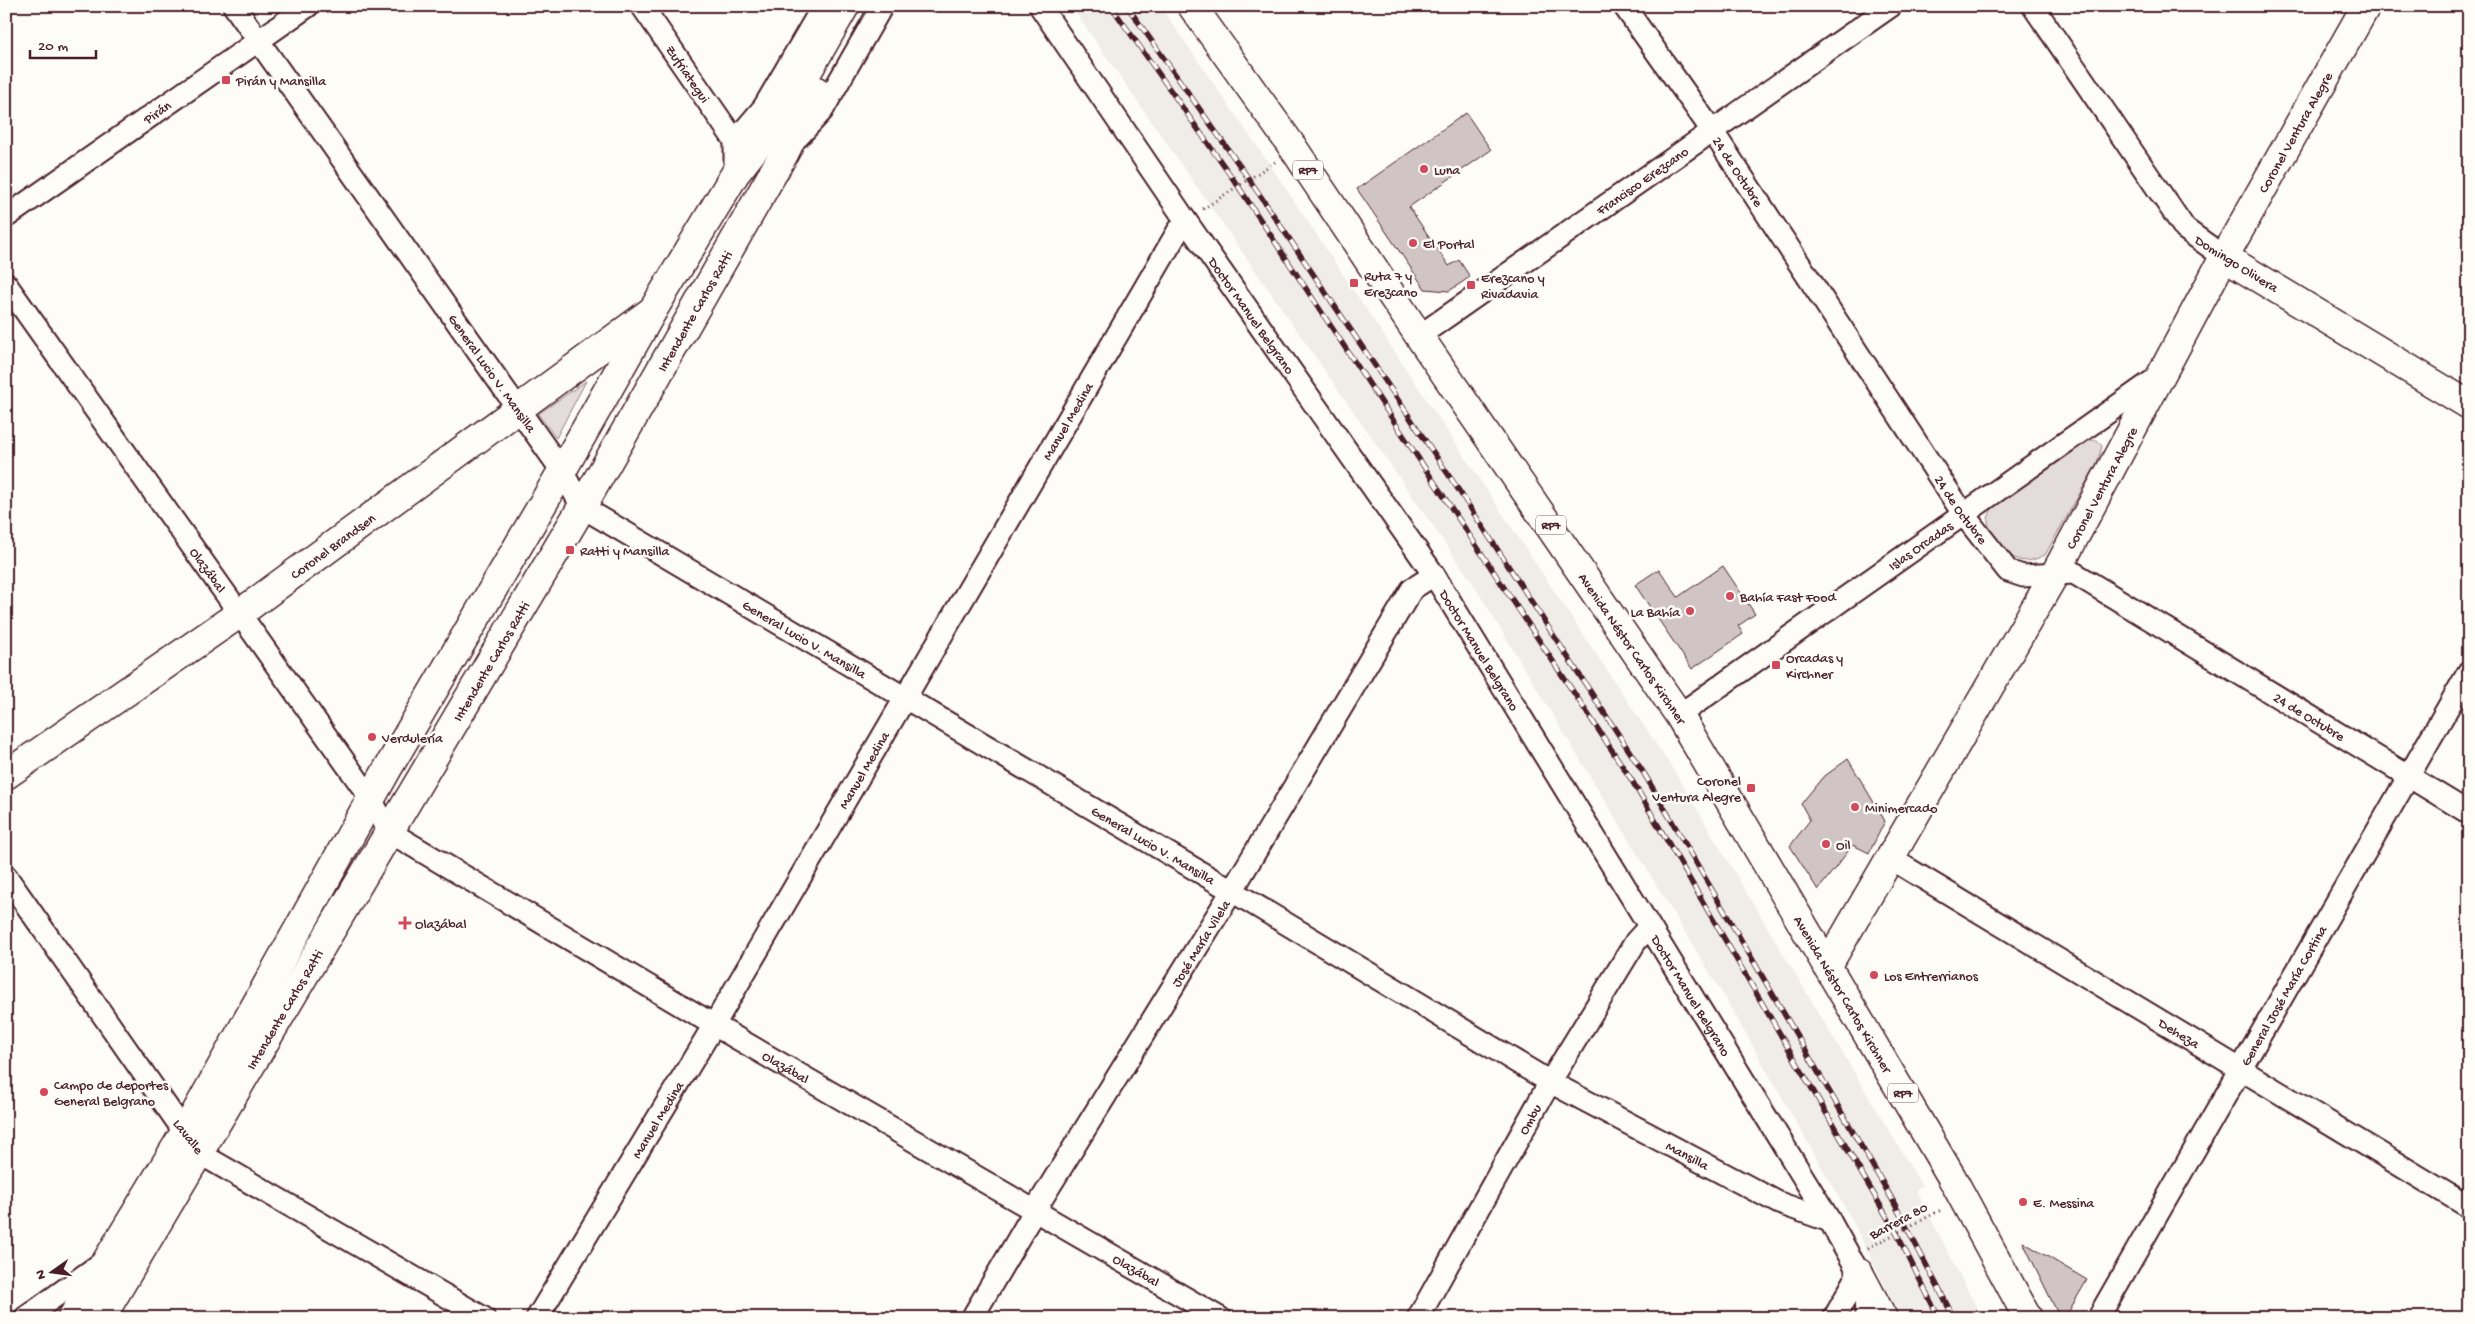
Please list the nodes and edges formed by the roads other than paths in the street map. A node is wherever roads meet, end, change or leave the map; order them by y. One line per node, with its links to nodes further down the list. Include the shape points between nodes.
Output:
1 (234, 6): 14 (street, General Lucio V. Mansilla)
2 (308, 6): 14 (street, Pirán)
3 (642, 6): 16 (street, Zufriategui)
4 (823, 6): 16 (street, via 764,107)
5 (845, 6): 18 (main road, Intendente Carlos Ratti, via 778,120)
6 (860, 6): 17 (main road)
7 (882, 6): 17 (street, Intendente Carlos Ratti, via 822,111)
8 (1040, 6): 20 (street, Doctor Manuel Belgrano)
9 (1192, 6): 24 (main road, Avenida Néstor Carlos Kirchner / RP7, via 1294,149)
10 (1624, 6): 15 (street, 24 de Octubre)
11 (1891, 6): 15 (street, Francisco Erezcano)
12 (2032, 6): 21 (street, Domingo Olivera, via 2185,229)
13 (2366, 6): 21 (main road, Coronel Ventura Alegre)
14 (259, 41): 19 (street, Pirán); 27 (street, General Lucio V. Mansilla)
15 (1713, 132): 24 (street, Francisco Erezcano); 30 (street, 24 de Octubre)
16 (735, 141): 18 (street)
17 (785, 152): 29 (main road, Intendente Carlos Ratti)
18 (735, 174): 23 (main road, Intendente Carlos Ratti)
19 (6, 217)
20 (1186, 221): 32 (street, Doctor Manuel Belgrano); 35 (street, Manuel Medina)
21 (2224, 256): 25 (main road, Coronel Ventura Alegre); 26 (main road, Domingo Olivera)
22 (6, 284): 33 (street, Olazábal)
23 (653, 310): 27 (main road, Coronel Brandsen); 28 (main road, Intendente Carlos Ratti)
24 (1419, 336): 36 (main road, Avenida Néstor Carlos Kirchner / RP7)
25 (2161, 374): 30 (street, Islas Orcadas); 31 (main road, Coronel Ventura Alegre)
26 (2469, 405)
27 (518, 410): 28 (street, General Lucio V. Mansilla); 33 (main road, Coronel Brandsen)
28 (562, 471): 29 (street, General Lucio V. Mansilla); 39 (main road, Intendente Carlos Ratti)
29 (582, 507): 35 (street, General Lucio V. Mansilla); 41 (main road, Intendente Carlos Ratti)
30 (1964, 515): 31 (street, 24 de Octubre, via 2008,571 2023,576); 36 (street, Islas Orcadas)
31 (2056, 572): 38 (street, 24 de Octubre, via 2074,573); 42 (main road, Coronel Ventura Alegre)
32 (1434, 575): 44 (street, José María Vilela, via 1412,589); 45 (street, Doctor Manuel Belgrano)
33 (239, 614): 37 (main road, Coronel Brandsen); 39 (street, Olazábal)
34 (2469, 671): 38 (street, General José María Cortina)
35 (905, 697): 44 (street, General Lucio V. Mansilla); 47 (street, Manuel Medina)
36 (1679, 715): 46 (main road, Avenida Néstor Carlos Kirchner / RP7)
37 (6, 775)
38 (2409, 776): 40 (street, 24 de Octubre); 48 (street, General José María Cortina)
39 (372, 799): 41 (street, Olazábal); 50 (main road, Intendente Carlos Ratti)
40 (2469, 813)
41 (388, 831): 47 (street, Olazábal); 50 (main road, Intendente Carlos Ratti)
42 (1890, 858): 46 (main road, Coronel Ventura Alegre); 48 (street, Deheza)
43 (6, 876): 50 (street, Lavalle)
44 (1232, 891): 49 (street, General Lucio V. Mansilla); 52 (street, José María Vilela)
45 (1649, 927): 49 (street, Ombu, via 1636,940); 53 (street, Doctor Manuel Belgrano)
46 (1828, 965): 67 (main road, Avenida Néstor Carlos Kirchner / RP7, via 1951,1176)
47 (714, 1025): 52 (street, Olazábal); 60 (street, Manuel Medina)
48 (2243, 1069): 51 (street, Deheza); 68 (street, General José María Cortina)
49 (1550, 1082): 53 (street, Mansilla, via 1779,1203); 63 (street, Ombu)
50 (192, 1143): 54 (main road, Intendente Carlos Ratti); 58 (main road, Intendente Carlos Ratti); 59 (street, Lavalle)
51 (2469, 1207)
52 (1035, 1210): 61 (street, José María Vilela); 62 (street, Olazábal)
53 (1830, 1221): 55 (street, Doctor Manuel Belgrano)
54 (107, 1259): 56 (street); 57 (main road, Intendente Carlos Ratti)
55 (1862, 1261): 64 (street); 65 (lane); 66 (main road, Doctor Manuel Belgrano)
56 (25, 1318)
57 (72, 1318)
58 (101, 1318)
59 (484, 1318)
60 (537, 1318)
61 (972, 1318)
62 (1220, 1318)
63 (1418, 1318)
64 (1834, 1318)
65 (1861, 1318)
66 (1883, 1318)
67 (2028, 1318)
68 (2098, 1318)

